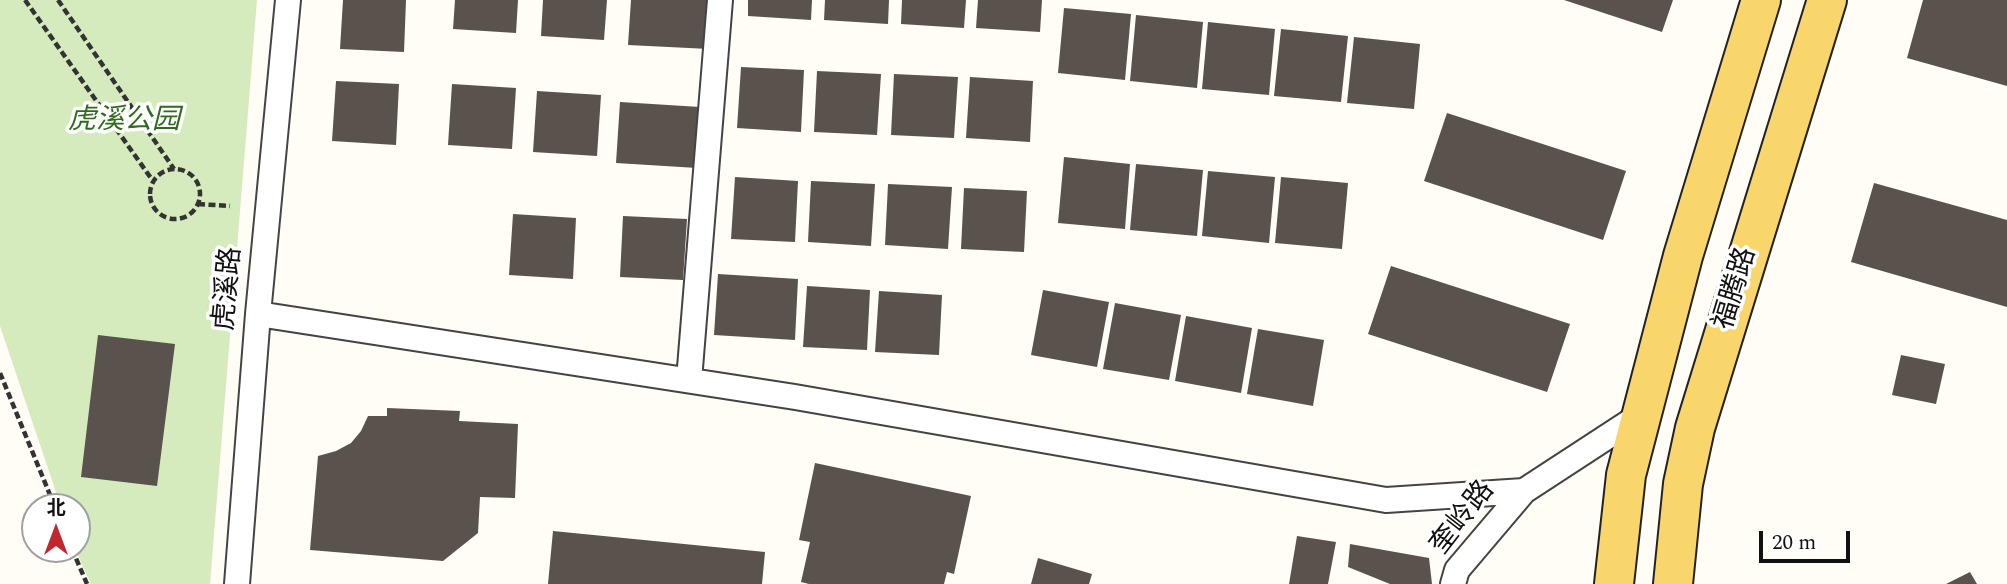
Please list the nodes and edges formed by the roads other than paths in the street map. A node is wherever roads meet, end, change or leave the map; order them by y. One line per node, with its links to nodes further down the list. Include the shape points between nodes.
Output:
1 (288, 0): 5 (street, 虎溪路)
2 (720, 0): 6 (street)
3 (1761, 0): 7 (main road, 福腾路, via 1683,256)
4 (1826, 0): 12 (main road, 福腾路, via 1695,428 1683,484)
5 (258, 314): 6 (street); 9 (street, 虎溪路)
6 (689, 380): 8 (street, via 1386,500)
7 (1642, 414): 8 (street); 11 (main road, 福腾路, via 1626,475)
8 (1524, 491): 10 (street, 奎岭路, via 1457,570)
9 (237, 584)
10 (1453, 584)
11 (1614, 584)
12 (1673, 584)

